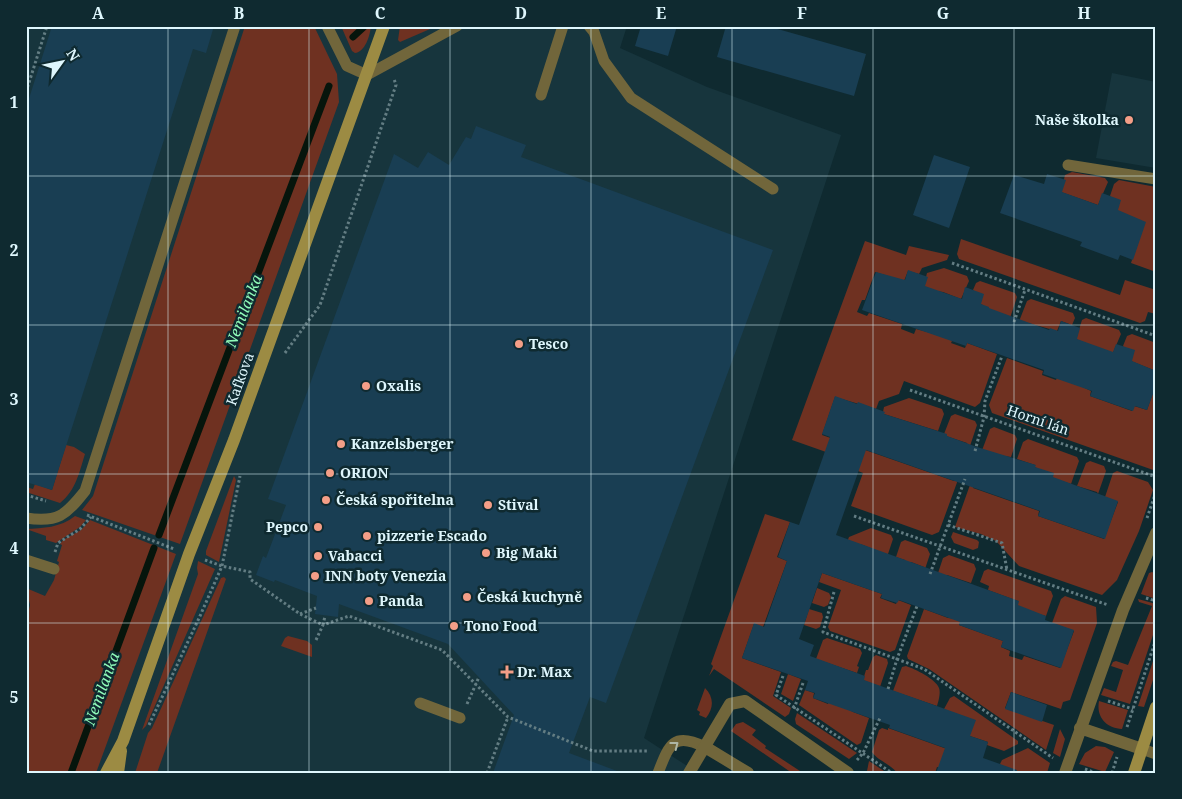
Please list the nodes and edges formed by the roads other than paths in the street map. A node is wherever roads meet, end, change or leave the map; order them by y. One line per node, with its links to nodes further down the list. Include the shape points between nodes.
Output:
1 (234, 26): 12 (lane, via 85,491 59,517)
2 (327, 26): 7 (lane, via 346,66)
3 (384, 26): 7 (street, Kafkova)
4 (457, 26): 7 (lane)
5 (563, 26): 8 (lane)
6 (589, 26): 11 (lane, via 604,61 631,98)
7 (366, 75): 20 (street, Kafkova)
8 (541, 95)
9 (1068, 165): 10 (lane)
10 (1156, 179)
11 (773, 189)
12 (26, 518)
13 (1156, 533): 19 (street, via 1123,610)
14 (26, 560): 15 (lane)
15 (52, 568)
16 (420, 703): 18 (lane)
17 (1156, 707): 22 (street)
18 (460, 718)
19 (1080, 728): 22 (street); 30 (street)
20 (123, 741): 24 (street, Kafkova); 25 (street, Kafkova)
21 (705, 747): 26 (lane, one-way to 21, via 672,745 682,739); 27 (street); 28 (street); 29 (street, via 730,704 745,701)
22 (1142, 749): 23 (lane); 31 (street)
23 (1156, 754)
24 (106, 773)
25 (118, 773)
26 (658, 773)
27 (689, 773)
28 (748, 773)
29 (848, 773)
30 (1065, 773)
31 (1134, 773)

